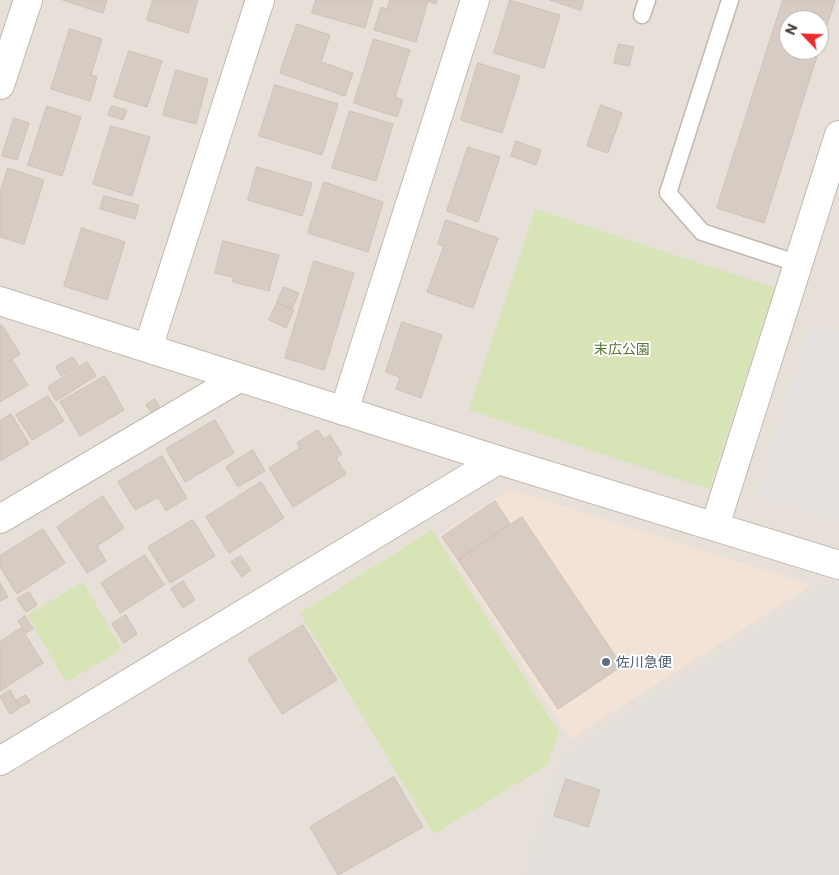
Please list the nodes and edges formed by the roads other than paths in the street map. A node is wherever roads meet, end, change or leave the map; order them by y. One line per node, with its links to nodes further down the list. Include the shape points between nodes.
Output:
1 (28, 0): 5 (street)
2 (260, 0): 9 (street)
3 (476, 0): 11 (street)
4 (730, 0): 7 (lane, via 668,193 702,232)
5 (0, 85)
6 (839, 136): 7 (street)
7 (799, 264): 14 (street)
8 (2, 303): 9 (street)
9 (148, 348): 10 (street)
10 (239, 378): 11 (street); 13 (street)
11 (344, 411): 12 (street)
12 (498, 460): 14 (street); 16 (street)
13 (0, 519)
14 (715, 526): 15 (street)
15 (839, 565)
16 (0, 760)

